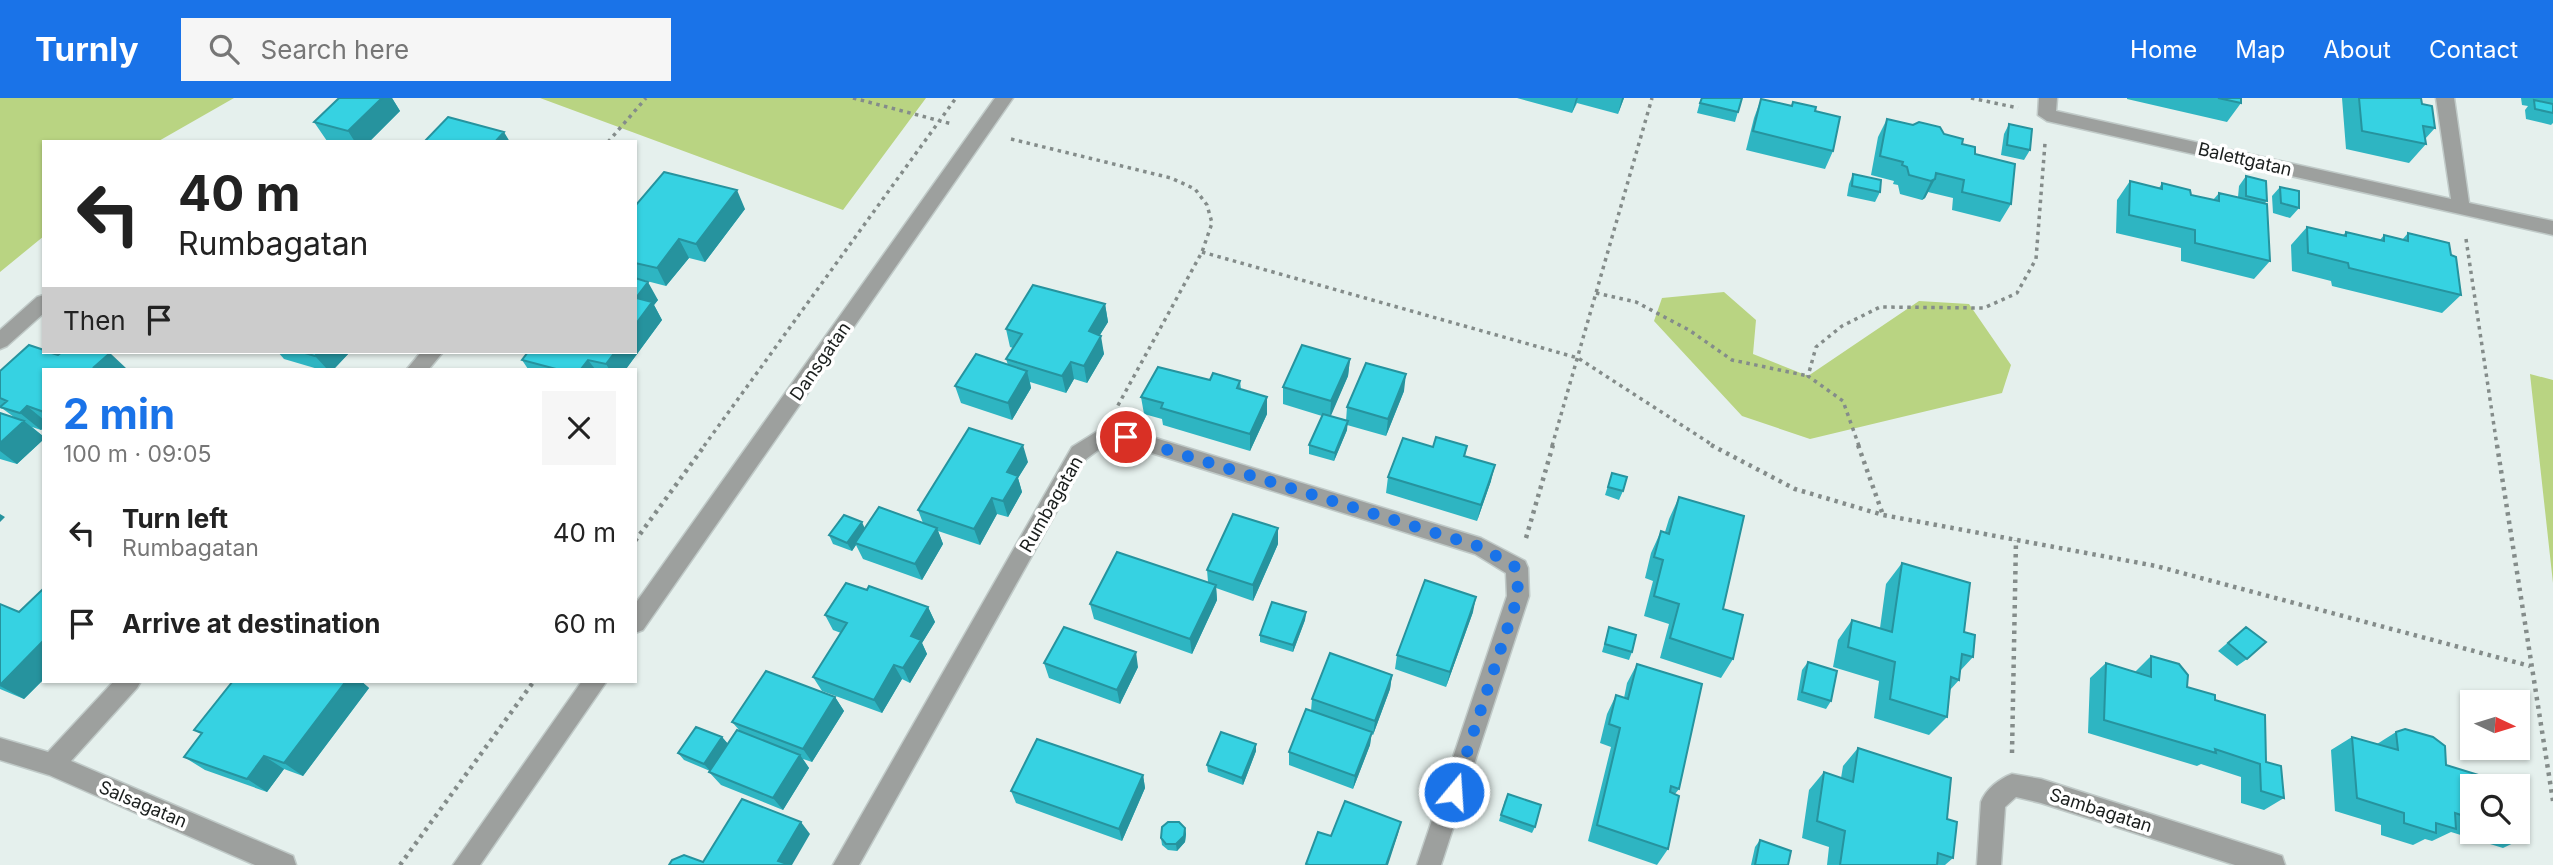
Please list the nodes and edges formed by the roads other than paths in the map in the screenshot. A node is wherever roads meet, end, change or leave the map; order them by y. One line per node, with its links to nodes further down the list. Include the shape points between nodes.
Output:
1 (1004, 98): 10 (street, Dansgatan)
2 (2445, 98): 4 (street)
3 (2047, 106): 4 (street, Balettgatan)
4 (2461, 207): 5 (street, Balettgatan)
5 (2553, 228)
6 (42, 304): 7 (street)
7 (0, 341)
8 (431, 354): 9 (street)
9 (418, 368)
10 (637, 620)
11 (127, 683): 14 (street)
12 (594, 683): 16 (street)
13 (0, 748): 14 (street, Salsagatan)
14 (52, 765): 15 (street, Salsagatan)
15 (284, 865)
16 (465, 865)
17 (845, 865): 18 (street, Rumbagatan, via 1079,453 1101,437 1126,437 1481,547 1517,568 1518,596)
18 (1429, 865)
19 (1989, 865): 20 (street, Sambagatan, via 1993,802 2012,785)
20 (2273, 865)

